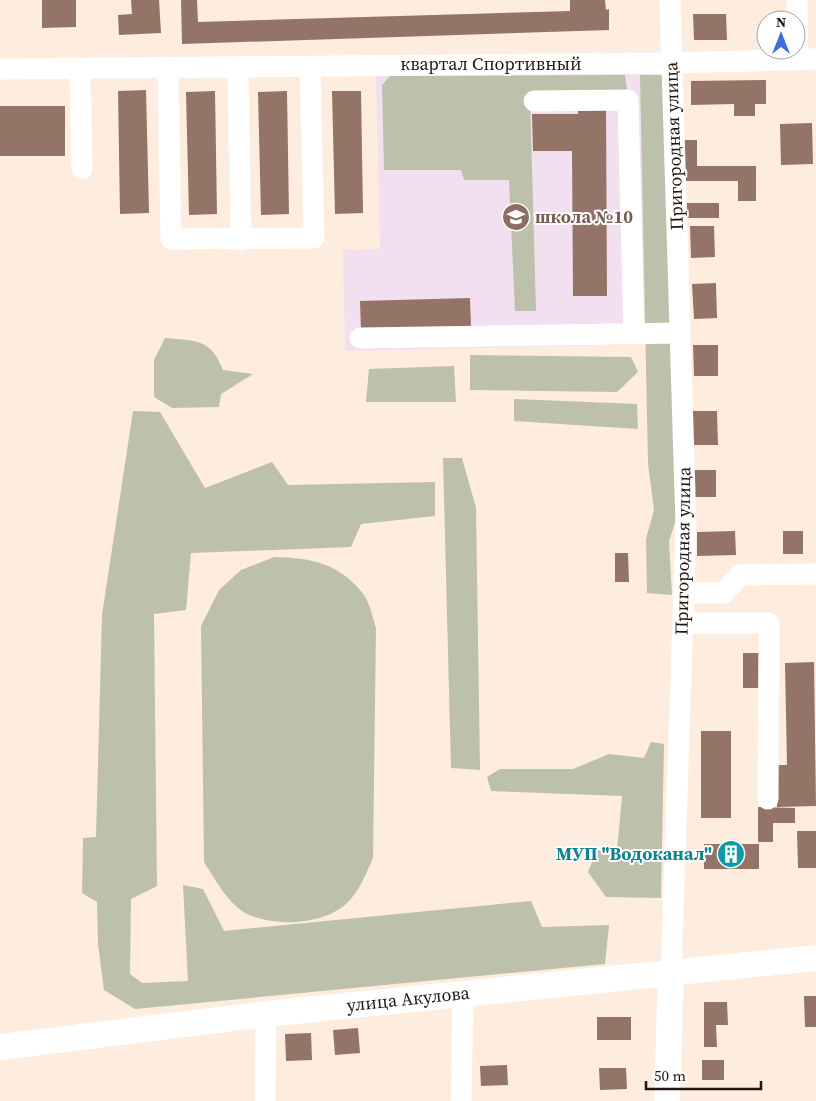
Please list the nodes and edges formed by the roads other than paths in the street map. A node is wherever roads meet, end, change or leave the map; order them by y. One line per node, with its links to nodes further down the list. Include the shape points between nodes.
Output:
1 (670, 0): 4 (street, Пригородная улица)
2 (797, 0): 3 (street)
3 (807, 59): 4 (street, квартал Спортивный)
4 (672, 63): 5 (street, квартал Спортивный); 13 (street, Пригородная улица)
5 (310, 66): 7 (street, квартал Спортивный); 12 (street, via 314,238)
6 (168, 68): 7 (street, квартал Спортивный); 9 (street, квартал Спортивный); 12 (street, via 171,240)
7 (238, 68): 12 (street)
8 (0, 69): 9 (street, квартал Спортивный)
9 (80, 69): 11 (street)
10 (534, 101): 14 (street, via 628,100)
11 (82, 169)
12 (241, 240)
13 (680, 333): 14 (street); 17 (street, Пригородная улица, via 686,526)
14 (634, 334): 15 (street)
15 (360, 338)
16 (816, 574): 17 (street, via 740,576 724,593)
17 (684, 593): 18 (street, Пригородная улица)
18 (683, 623): 19 (street, via 769,623); 21 (street, Пригородная улица)
19 (768, 799)
20 (816, 958): 21 (main road, улица Акулова)
21 (671, 974): 22 (main road, улица Акулова); 27 (main road, Пригородная улица)
22 (463, 994): 23 (main road, улица Акулова); 26 (street)
23 (266, 1014): 24 (main road, улица Акулова); 25 (street)
24 (0, 1047)
25 (265, 1101)
26 (460, 1101)
27 (667, 1101)

